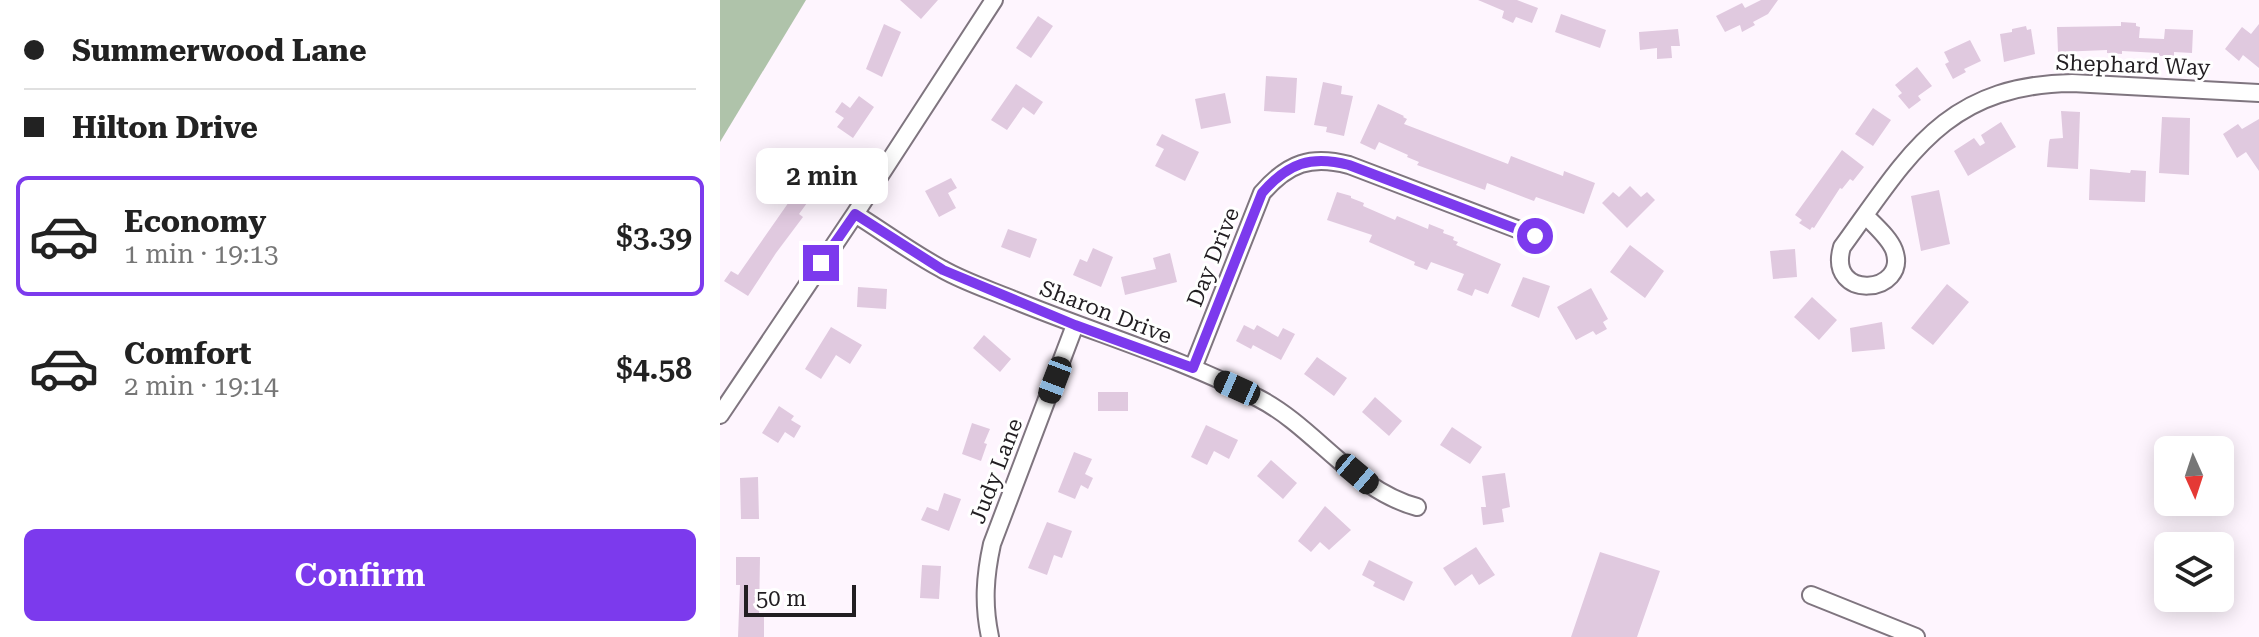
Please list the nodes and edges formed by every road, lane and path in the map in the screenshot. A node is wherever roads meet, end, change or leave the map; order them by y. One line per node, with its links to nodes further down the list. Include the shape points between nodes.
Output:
1 (994, 0): 3 (street)
2 (2259, 93): 4 (street, Shephard Way, via 2072,83 2005,92 1934,130)
3 (855, 214): 6 (street, Sharon Drive, via 943,270); 8 (street)
4 (1865, 215)
5 (1535, 236): 7 (street, Day Drive, via 1331,160 1286,170 1262,193)
6 (1075, 325): 7 (street, Sharon Drive); 11 (street, Judy Lane, via 992,544 984,595)
7 (1193, 368): 9 (street, Sharon Drive, via 1259,398 1376,490)
8 (720, 415)
9 (1417, 507)
10 (1811, 595): 12 (street)
11 (990, 637)
12 (1916, 637)

